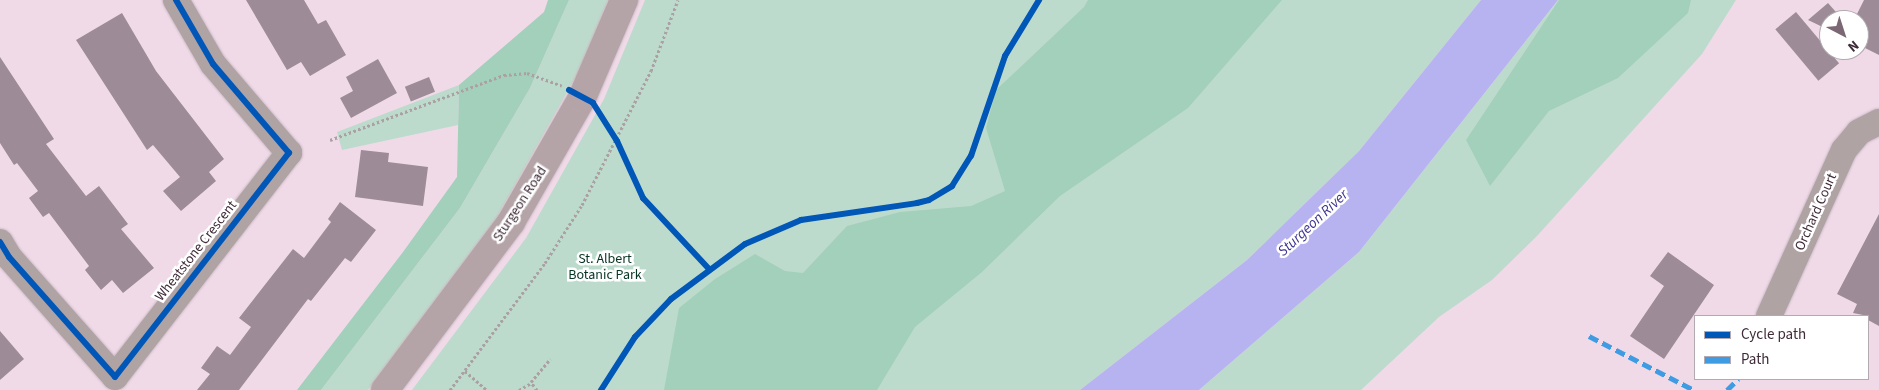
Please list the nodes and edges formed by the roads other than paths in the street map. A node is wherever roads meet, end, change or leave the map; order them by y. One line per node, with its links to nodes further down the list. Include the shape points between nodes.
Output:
1 (176, 0): 4 (street, Wheatstone Crescent, via 213,64 289,153 115,376 9,257)
2 (624, 0): 6 (main road, Sturgeon Road, via 511,222)
3 (1879, 122): 5 (street, Orchard Court, via 1859,132 1844,150)
4 (0, 242)
5 (1769, 315)
6 (385, 390)

